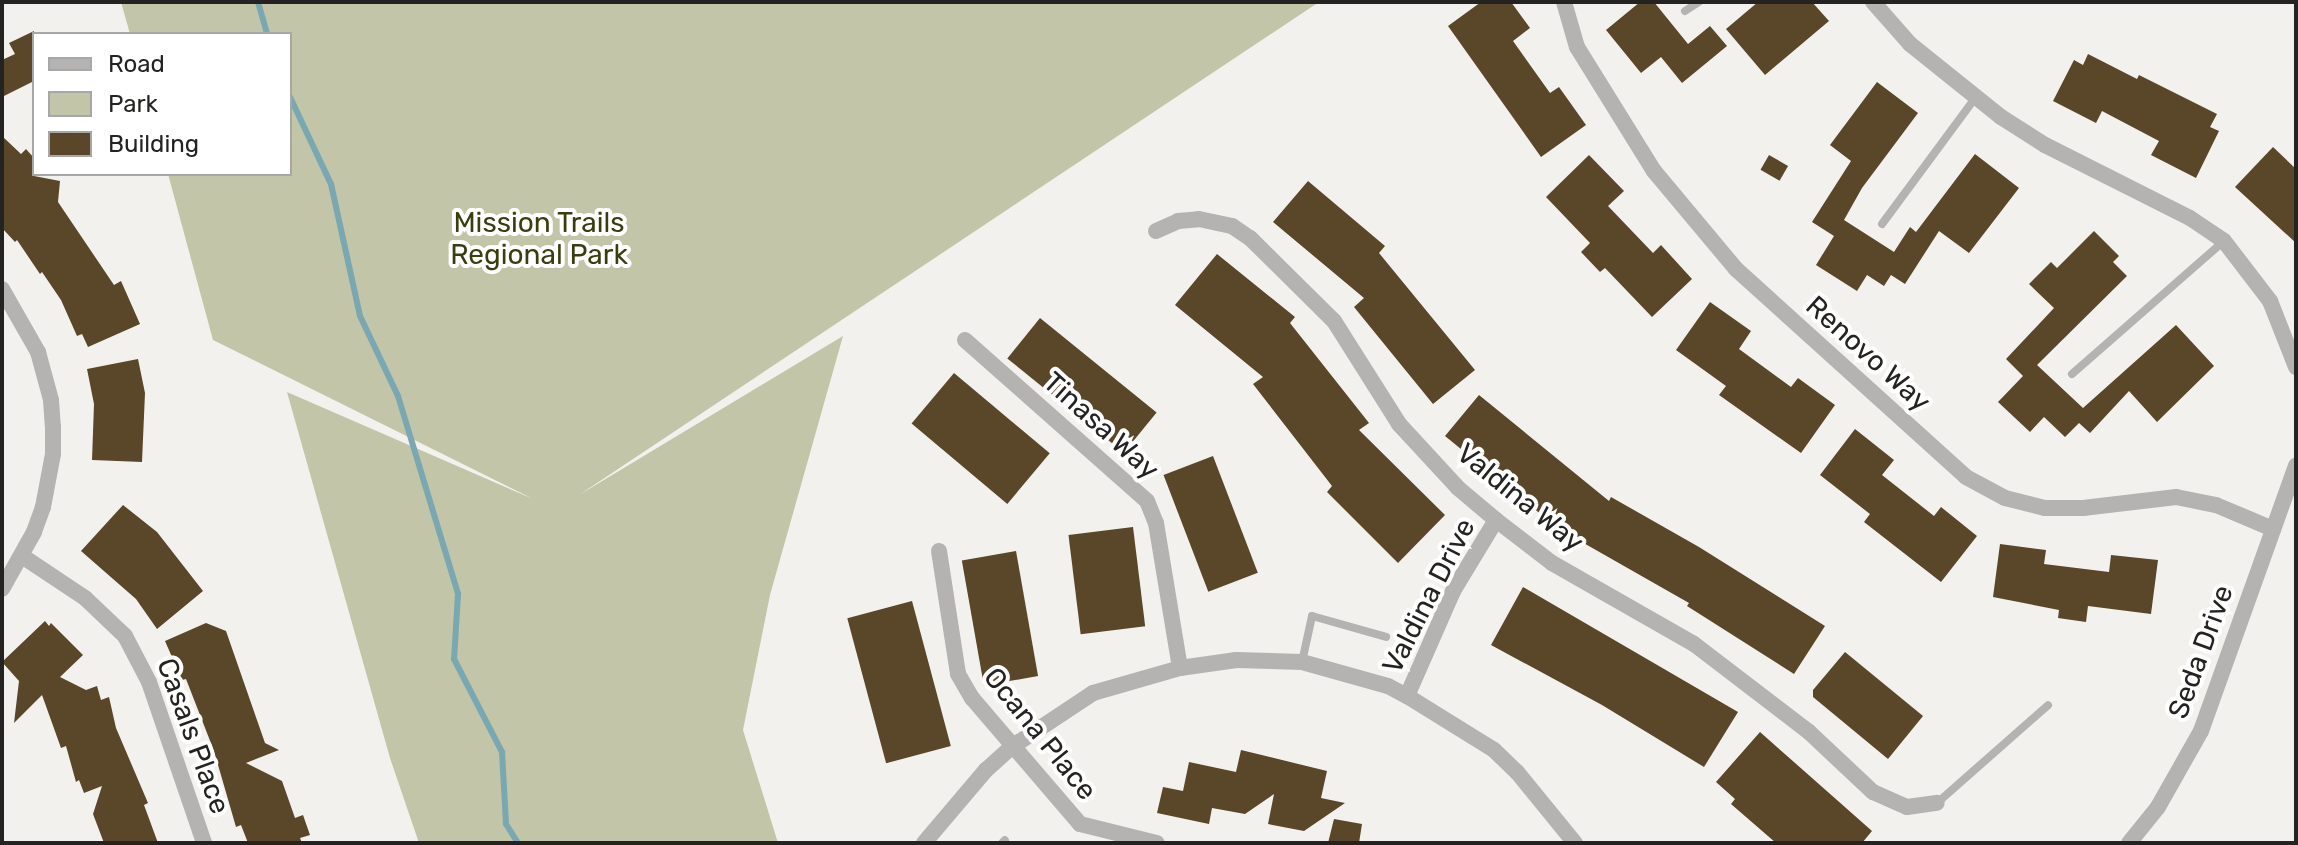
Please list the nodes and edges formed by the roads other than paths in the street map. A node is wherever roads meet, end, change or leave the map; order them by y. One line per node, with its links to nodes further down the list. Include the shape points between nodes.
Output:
1 (1564, 2): 15 (street, Renovo Way, via 1577,47 1654,171 1736,269 1966,477 2005,498 2045,508 2176,497 2216,505)
2 (1699, 2): 4 (lane)
3 (1873, 2): 5 (street, via 1910,44)
4 (1685, 11)
5 (1976, 97): 6 (lane); 8 (street, via 2045,145 2190,218)
6 (1882, 224)
7 (1156, 231): 14 (street, Valdina Way, via 1199,219 1232,226 1250,238 1334,321 1399,424)
8 (2224, 241): 11 (street, via 2270,301); 12 (lane)
9 (2, 289): 17 (street, via 38,352 53,427 43,507)
10 (965, 340): 21 (street, Tinasa Way, via 1147,501 1156,523)
11 (2296, 367)
12 (2072, 374)
13 (2296, 466): 15 (street, Seda Drive)
14 (1496, 520): 22 (street, Valdina Drive, via 1453,591); 25 (street, Valdina Way, via 1552,563 1694,644 1809,732 1873,792 1907,807)
15 (2273, 529): 30 (street, Seda Drive, via 2201,731 2158,807)
16 (939, 551): 24 (street, Ocana Place, via 958,674)
17 (22, 556): 18 (street); 26 (street, Casals Place, via 85,598 125,636 149,682)
18 (2, 589)
19 (1386, 637): 20 (lane, via 1312,616)
20 (1302, 662): 21 (street, via 1236,660); 22 (street)
21 (1180, 668): 24 (street, via 1093,693)
22 (1407, 696): 29 (street, via 1494,750)
23 (2048, 705): 25 (lane)
24 (1013, 746): 27 (street, via 961,796); 28 (street, Ocana Place, via 1080,824)
25 (1937, 803)
26 (204, 843)
27 (924, 843)
28 (1157, 843)
29 (1575, 843)
30 (2129, 843)

